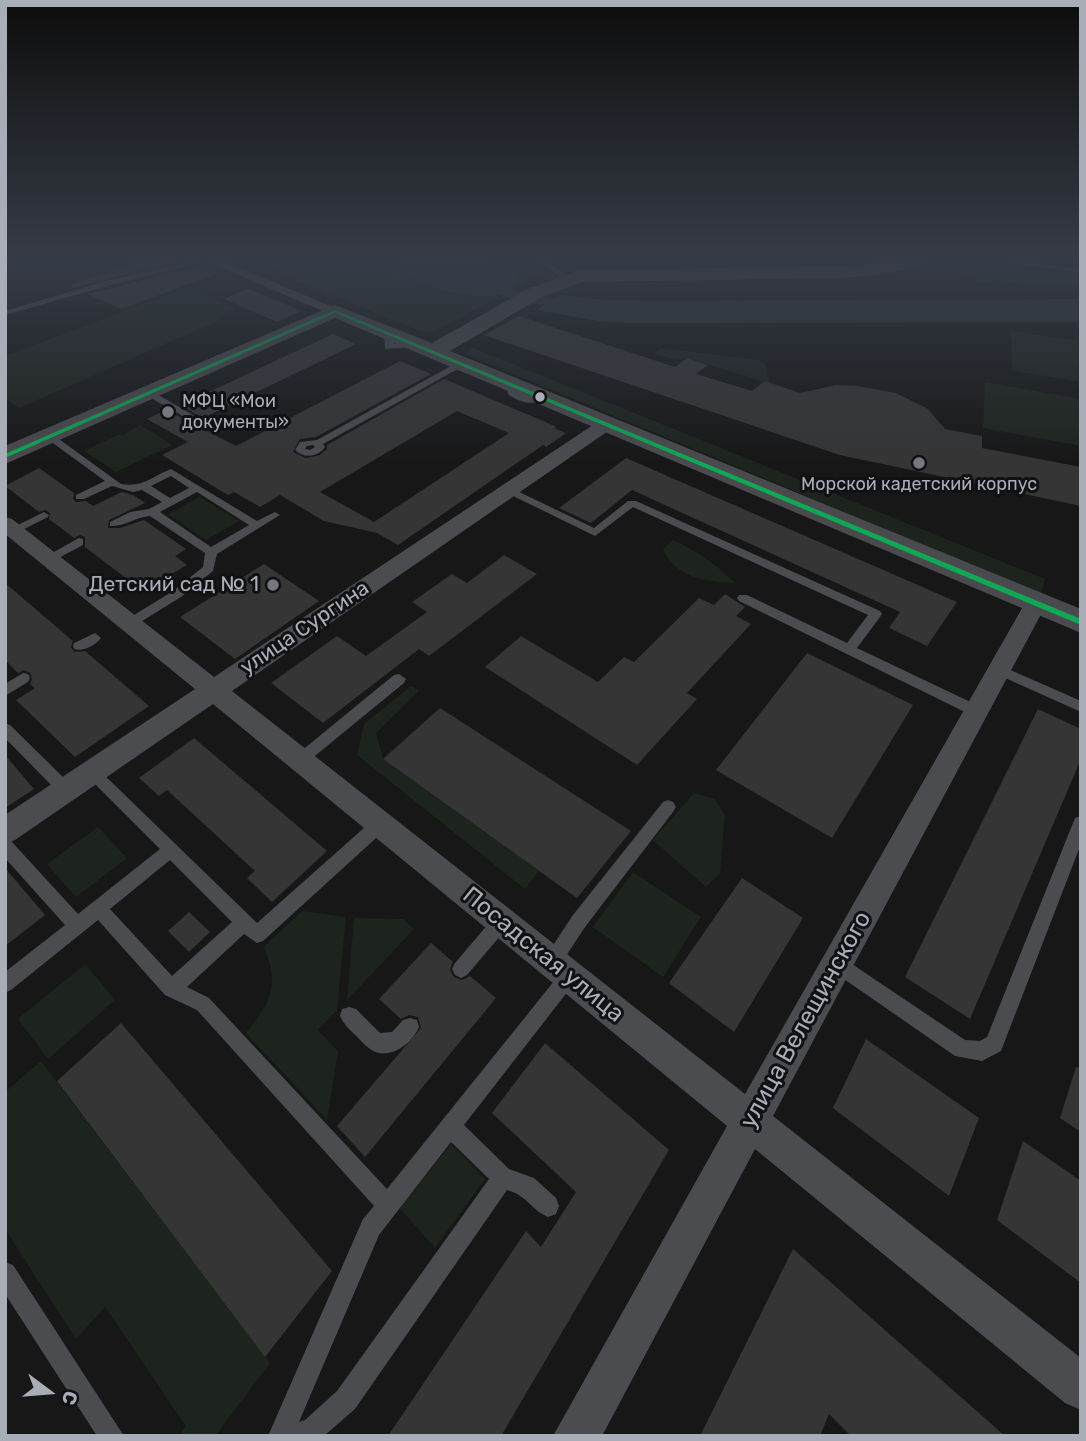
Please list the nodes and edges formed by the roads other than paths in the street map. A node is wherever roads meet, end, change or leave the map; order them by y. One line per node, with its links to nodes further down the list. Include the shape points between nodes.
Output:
1 (292, 329): 6 (main road)
2 (379, 329): 4 (main road)
3 (463, 329): 4 (main road)
4 (423, 348): 5 (main road)
5 (460, 364): 8 (main road); 10 (lane)
6 (146, 392): 7 (lane); 9 (main road)
7 (198, 421)
8 (605, 425): 15 (street, улица Сургина); 28 (main road)
9 (49, 436): 11 (main road); 12 (lane)
10 (318, 443)
11 (5, 456)
12 (112, 482): 13 (lane, via 132,489); 16 (lane)
13 (144, 486): 14 (lane, via 171,472); 17 (lane)
14 (197, 488): 17 (lane); 22 (lane)
15 (509, 490): 33 (lane, via 595,533 632,503 876,614); 38 (street, улица Сургина)
16 (80, 498)
17 (170, 503): 18 (lane)
18 (152, 512): 21 (lane, via 134,514); 25 (lane)
19 (275, 514): 22 (lane)
20 (44, 515): 23 (lane)
21 (114, 524)
22 (256, 525): 25 (lane)
23 (10, 526): 26 (street, Посадская улица)
24 (79, 542): 26 (lane)
25 (211, 552): 30 (lane, via 209,568)
26 (49, 558): 30 (street, Посадская улица)
27 (743, 598): 33 (lane)
28 (1036, 603): 29 (main road); 34 (street, улица Велещинского)
29 (1081, 622)
30 (130, 623): 38 (street, Посадская улица)
31 (95, 638): 32 (lane)
32 (79, 646)
33 (849, 649): 40 (lane)
34 (999, 670): 39 (lane); 40 (street, улица Велещинского)
35 (23, 678): 37 (lane)
36 (399, 679): 42 (lane)
37 (6, 688)
38 (213, 690): 42 (street, Посадская улица); 43 (street, улица Сургина)
39 (1081, 707)
40 (976, 711): 55 (street, улица Велещинского)
41 (5, 729): 44 (lane)
42 (300, 760): 47 (street, Посадская улица)
43 (92, 772): 44 (street, улица Сургина); 50 (lane)
44 (66, 790): 48 (street, улица Сургина)
45 (668, 807): 57 (lane, via 579,921)
46 (1081, 823): 55 (lane, via 994,1044 982,1051 962,1049)
47 (380, 824): 52 (lane, via 257,935); 53 (street, Посадская улица)
48 (5, 831)
49 (5, 846): 54 (lane)
50 (171, 850): 51 (lane); 52 (lane)
51 (99, 909): 54 (lane); 59 (lane)
52 (245, 922): 59 (lane)
53 (502, 922): 56 (lane); 57 (street, Посадская улица)
54 (78, 926): 58 (lane)
55 (837, 964): 62 (street, улица Велещинского)
56 (461, 969)
57 (561, 969): 62 (street, Посадская улица); 63 (lane)
58 (5, 984)
59 (172, 989): 65 (lane, via 203,1004)
60 (349, 1016): 61 (lane, via 377,1043 397,1041)
61 (410, 1027)
62 (750, 1121): 68 (street, Посадская улица); 72 (street, улица Велещинского)
63 (450, 1126): 64 (lane); 65 (lane)
64 (503, 1178): 66 (lane, via 527,1185); 71 (lane, via 346,1400 313,1429)
65 (388, 1206): 70 (lane, via 371,1227)
66 (548, 1206)
67 (5, 1273): 69 (lane)
68 (1081, 1387)
69 (112, 1436)
70 (280, 1436)
71 (295, 1436)
72 (576, 1436)

